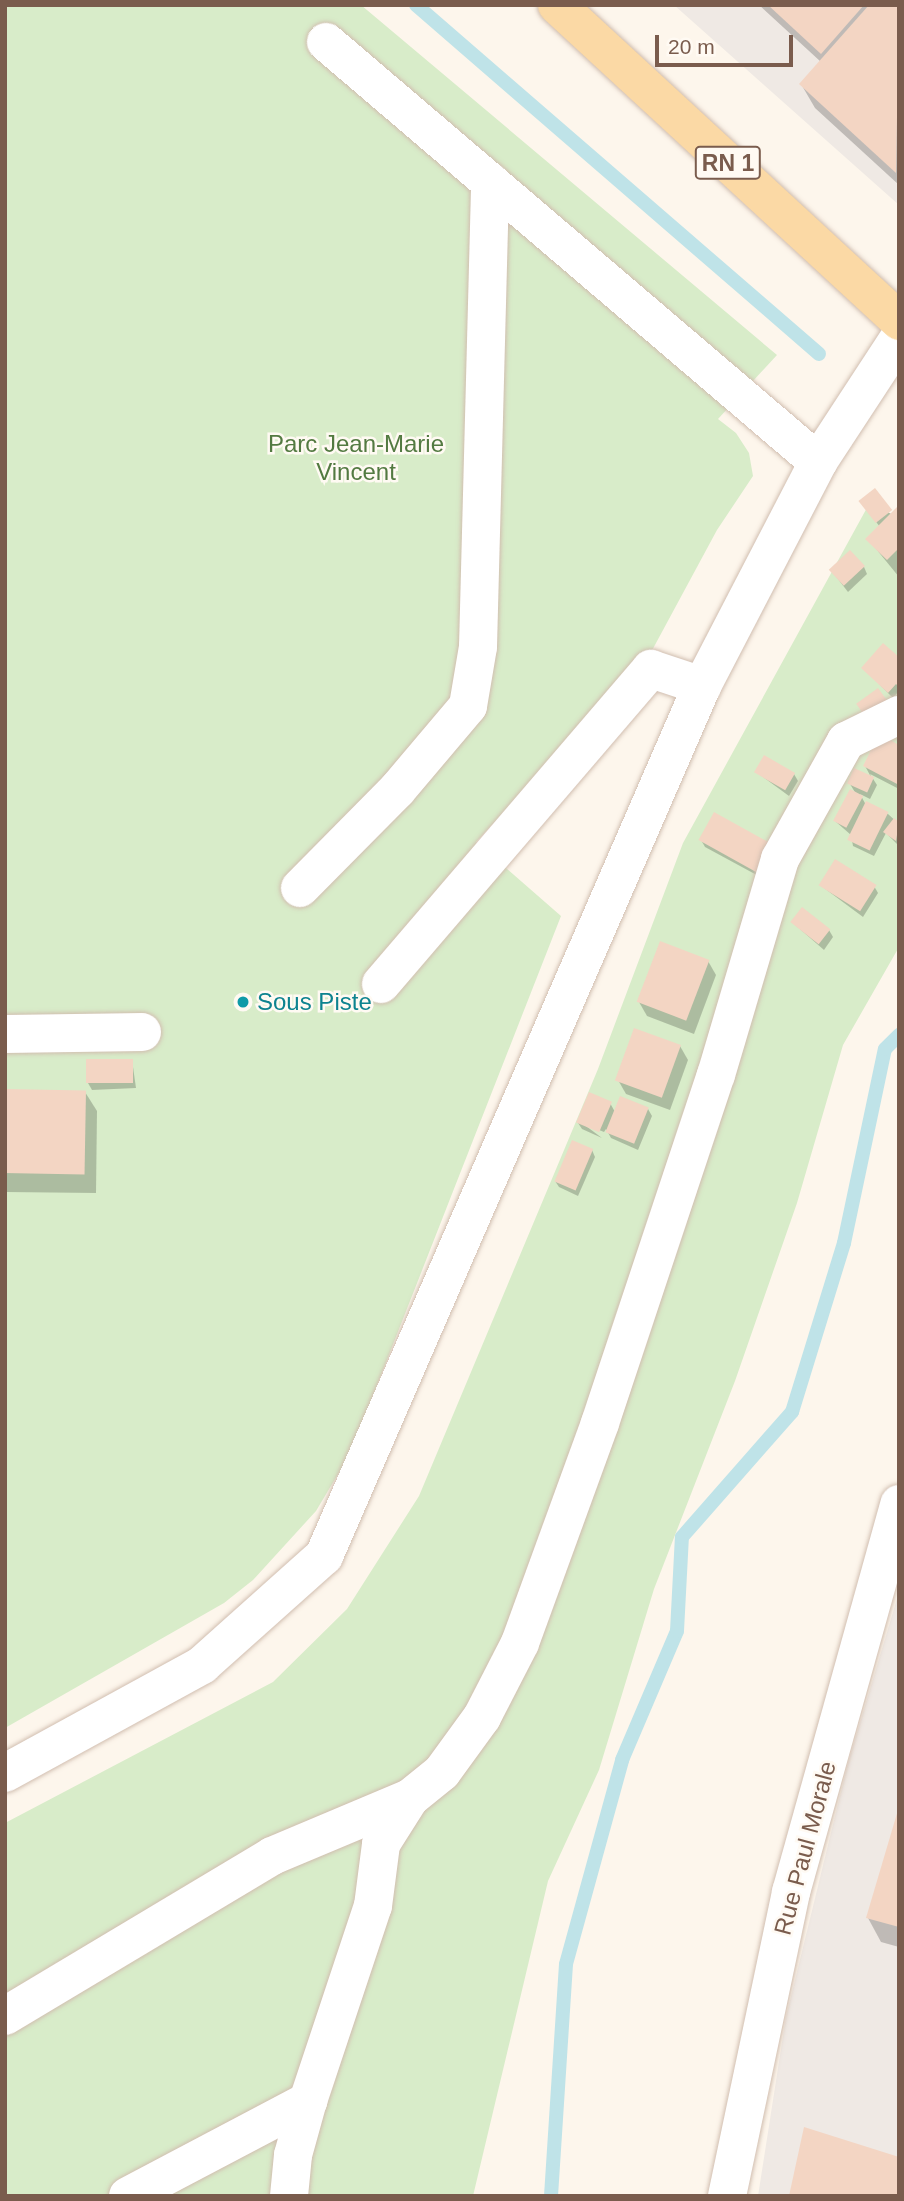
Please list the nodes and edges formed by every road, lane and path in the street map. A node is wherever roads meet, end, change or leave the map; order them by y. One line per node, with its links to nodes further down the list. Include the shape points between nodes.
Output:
1 (558, 5): 4 (main road, RN 1)
2 (326, 42): 3 (street)
3 (490, 182): 6 (street); 9 (street, via 478,647 468,706 397,790)
4 (899, 321)
5 (899, 338): 6 (street)
6 (818, 462): 7 (street)
7 (702, 686): 10 (street, via 651,668); 14 (street, via 324,1556 202,1665)
8 (899, 715): 15 (street, via 846,741 780,859 712,1088 600,1423 520,1643 482,1717 442,1772)
9 (300, 888)
10 (381, 984)
11 (142, 1032): 12 (street)
12 (5, 1034)
13 (899, 1504): 20 (street, Rue Paul Morale, via 791,1892)
14 (5, 1773)
15 (410, 1798): 16 (street, via 272,1856); 17 (street, via 381,1844 373,1906)
16 (5, 2016)
17 (308, 2101): 18 (street); 19 (street, via 293,2155)
18 (128, 2196)
19 (289, 2196)
20 (727, 2196)

